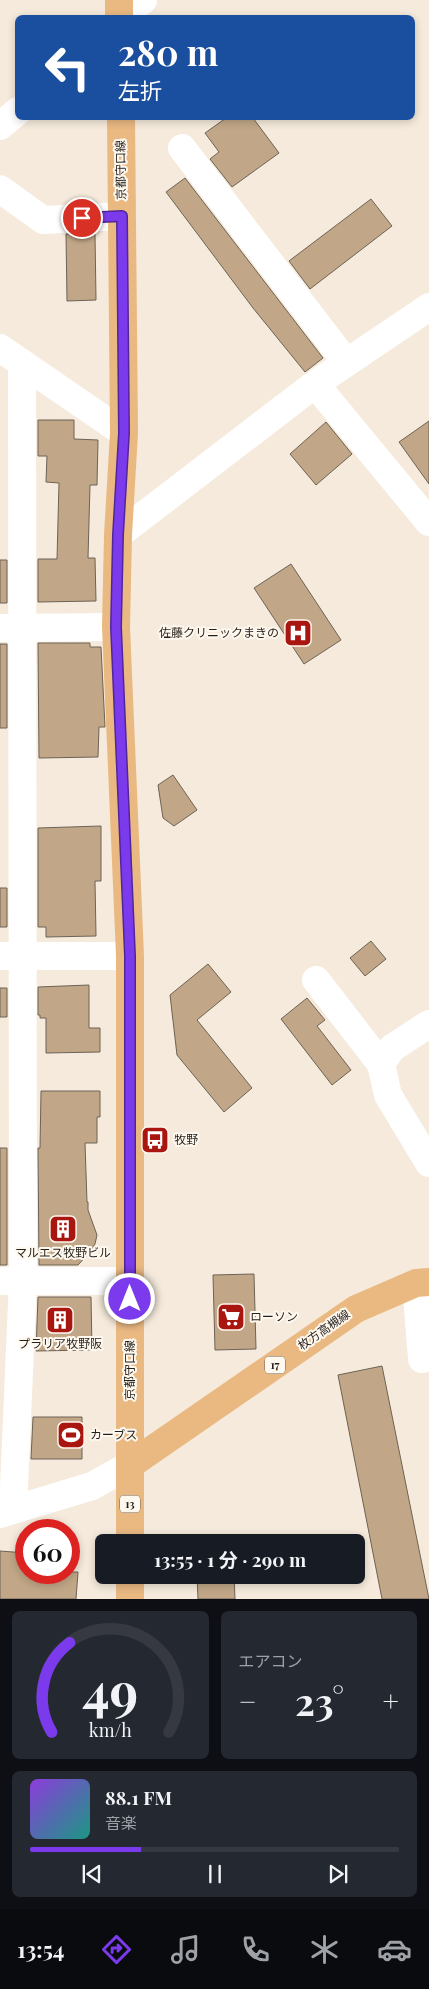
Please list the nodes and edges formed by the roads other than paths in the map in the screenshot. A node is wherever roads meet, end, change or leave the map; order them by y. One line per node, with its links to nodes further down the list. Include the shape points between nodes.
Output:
1 (119, 0): 3 (main road)
2 (143, 0): 4 (street)
3 (120, 15)
4 (124, 15)
5 (15, 114): 7 (street)
6 (121, 120): 10 (main road, 京都守口線 / 13)
7 (0, 126)
8 (182, 148): 13 (street)
9 (0, 189): 10 (street, via 43,220)
10 (122, 216): 15 (main road, 京都守口線 / 13)
11 (429, 307): 13 (street)
12 (11, 355): 15 (street); 19 (street)
13 (346, 362): 14 (street)
14 (315, 384): 16 (street); 17 (street)
15 (124, 433): 17 (main road, 京都守口線 / 13)
16 (429, 522)
17 (118, 535): 18 (main road, 京都守口線 / 13)
18 (116, 627): 19 (street); 21 (main road, 京都守口線 / 13)
19 (11, 628): 20 (street)
20 (11, 956): 21 (street); 26 (street)
21 (130, 956): 27 (main road, 京都守口線 / 13)
22 (316, 980): 24 (street)
23 (429, 1024): 24 (street, via 392,1048)
24 (381, 1064): 25 (street, via 388,1095)
25 (429, 1163)
26 (12, 1280): 27 (street); 31 (street)
27 (130, 1281): 30 (main road, 京都守口線 / 13)
28 (423, 1282): 29 (street); 30 (main road, 枚方高槻線 / 17, via 356,1308)
29 (422, 1359)
30 (130, 1465): 31 (street, via 92,1486); 32 (main road, 京都守口線 / 13)
31 (7, 1512)
32 (130, 1534)
33 (130, 1584): 34 (main road)
34 (130, 1599)

